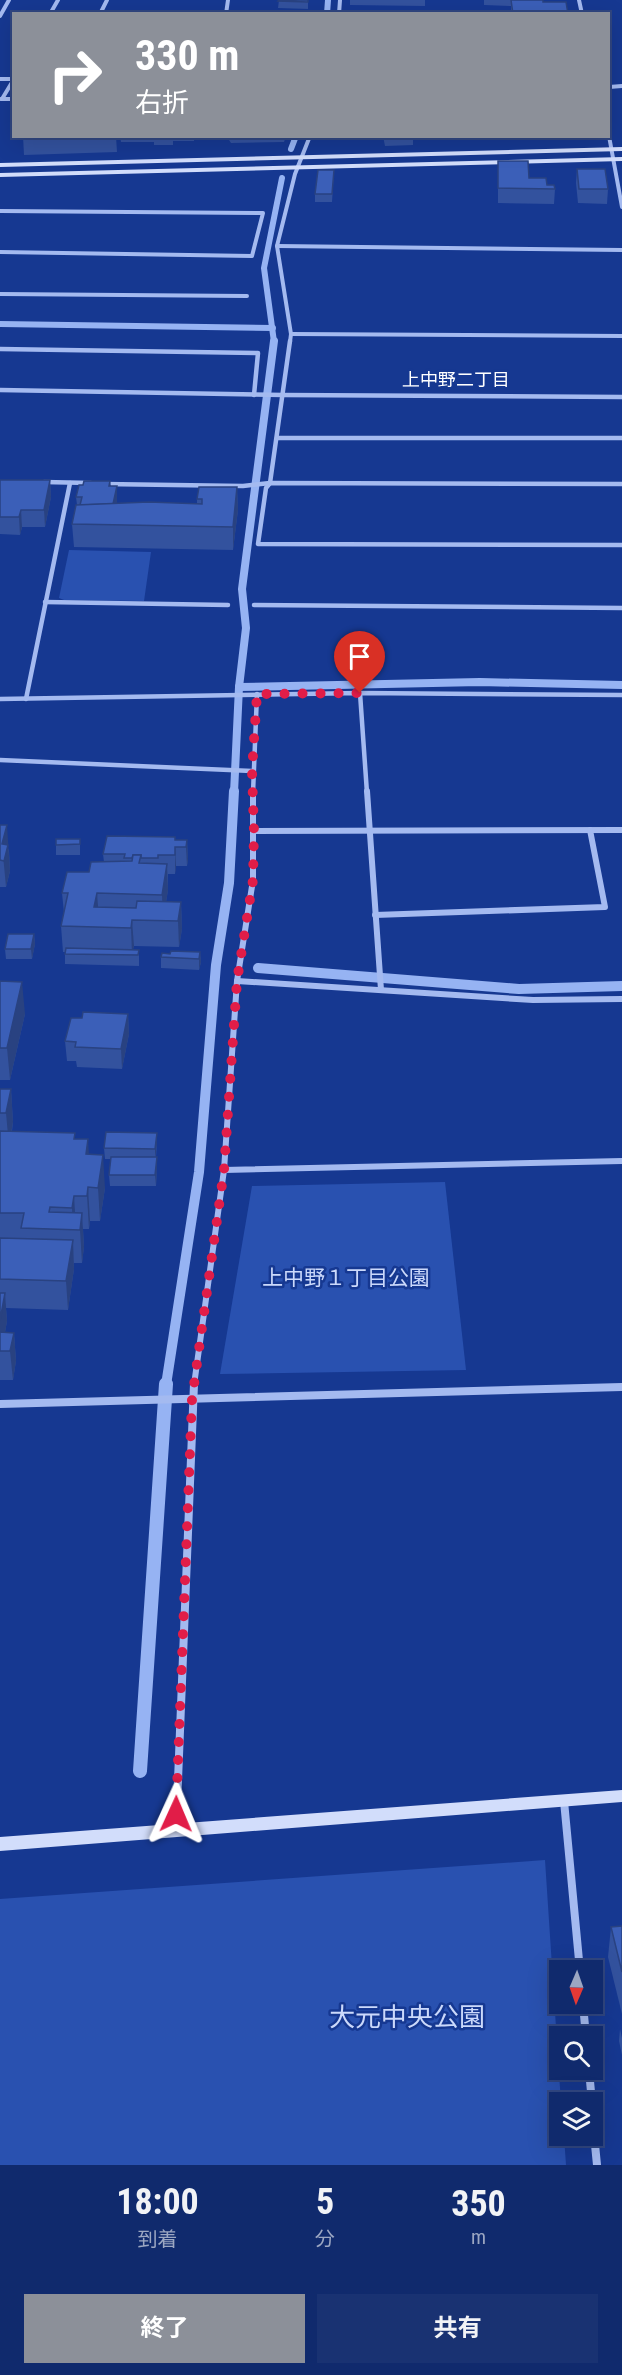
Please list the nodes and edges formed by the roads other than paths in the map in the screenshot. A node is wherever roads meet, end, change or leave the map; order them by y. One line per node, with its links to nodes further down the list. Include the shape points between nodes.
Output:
1 (9, 0): 2 (street)
2 (0, 16)
3 (12, 82): 4 (street)
4 (1, 99)
5 (309, 138): 9 (street)
6 (609, 138): 8 (street)
7 (622, 149): 8 (street)
8 (611, 150): 9 (street); 10 (street)
9 (303, 157): 12 (street); 13 (street)
10 (612, 159): 11 (street); 13 (street); 15 (street)
11 (622, 159)
12 (0, 165)
13 (299, 166): 14 (street); 17 (street)
14 (0, 175)
15 (622, 207)
16 (0, 211): 19 (street, via 263,213 252,256)
17 (277, 246): 18 (street); 22 (street)
18 (622, 250)
19 (0, 252)
20 (0, 294): 21 (street)
21 (247, 296)
22 (291, 334): 23 (street); 27 (street)
23 (622, 336)
24 (0, 350): 26 (street, via 258,353)
25 (0, 390): 26 (street)
26 (254, 395): 27 (street)
27 (283, 395): 28 (street); 29 (street)
28 (622, 397)
29 (277, 438): 30 (street); 33 (street)
30 (622, 438)
31 (35, 482): 32 (street)
32 (70, 483): 33 (street); 36 (street)
33 (270, 483): 34 (street); 35 (street, via 258,544)
34 (622, 484)
35 (622, 545)
36 (45, 602): 37 (street); 44 (street)
37 (228, 605)
38 (254, 606): 39 (street)
39 (622, 608)
40 (360, 693): 41 (street); 42 (street); 50 (street)
41 (257, 694): 44 (street); 46 (street)
42 (622, 695)
43 (0, 699): 44 (street)
44 (26, 699)
45 (0, 760): 46 (street)
46 (252, 771): 49 (street)
47 (590, 830): 48 (street); 50 (street); 51 (street, via 605,907)
48 (622, 830)
49 (254, 831): 50 (street); 52 (street, via 253,880)
50 (369, 831): 51 (street)
51 (375, 915): 53 (street)
52 (237, 981): 53 (street); 56 (street)
53 (381, 990): 54 (street, via 533,1000)
54 (622, 1001)
55 (622, 1161): 56 (street)
56 (224, 1170): 58 (street)
57 (622, 1387): 58 (street)
58 (192, 1399): 59 (street); 62 (street)
59 (0, 1404)
60 (622, 1796): 61 (street)
61 (564, 1801): 62 (street); 64 (street)
62 (176, 1831): 63 (street)
63 (0, 1844)
64 (579, 1960)
65 (595, 2146): 66 (street)
66 (597, 2165)

